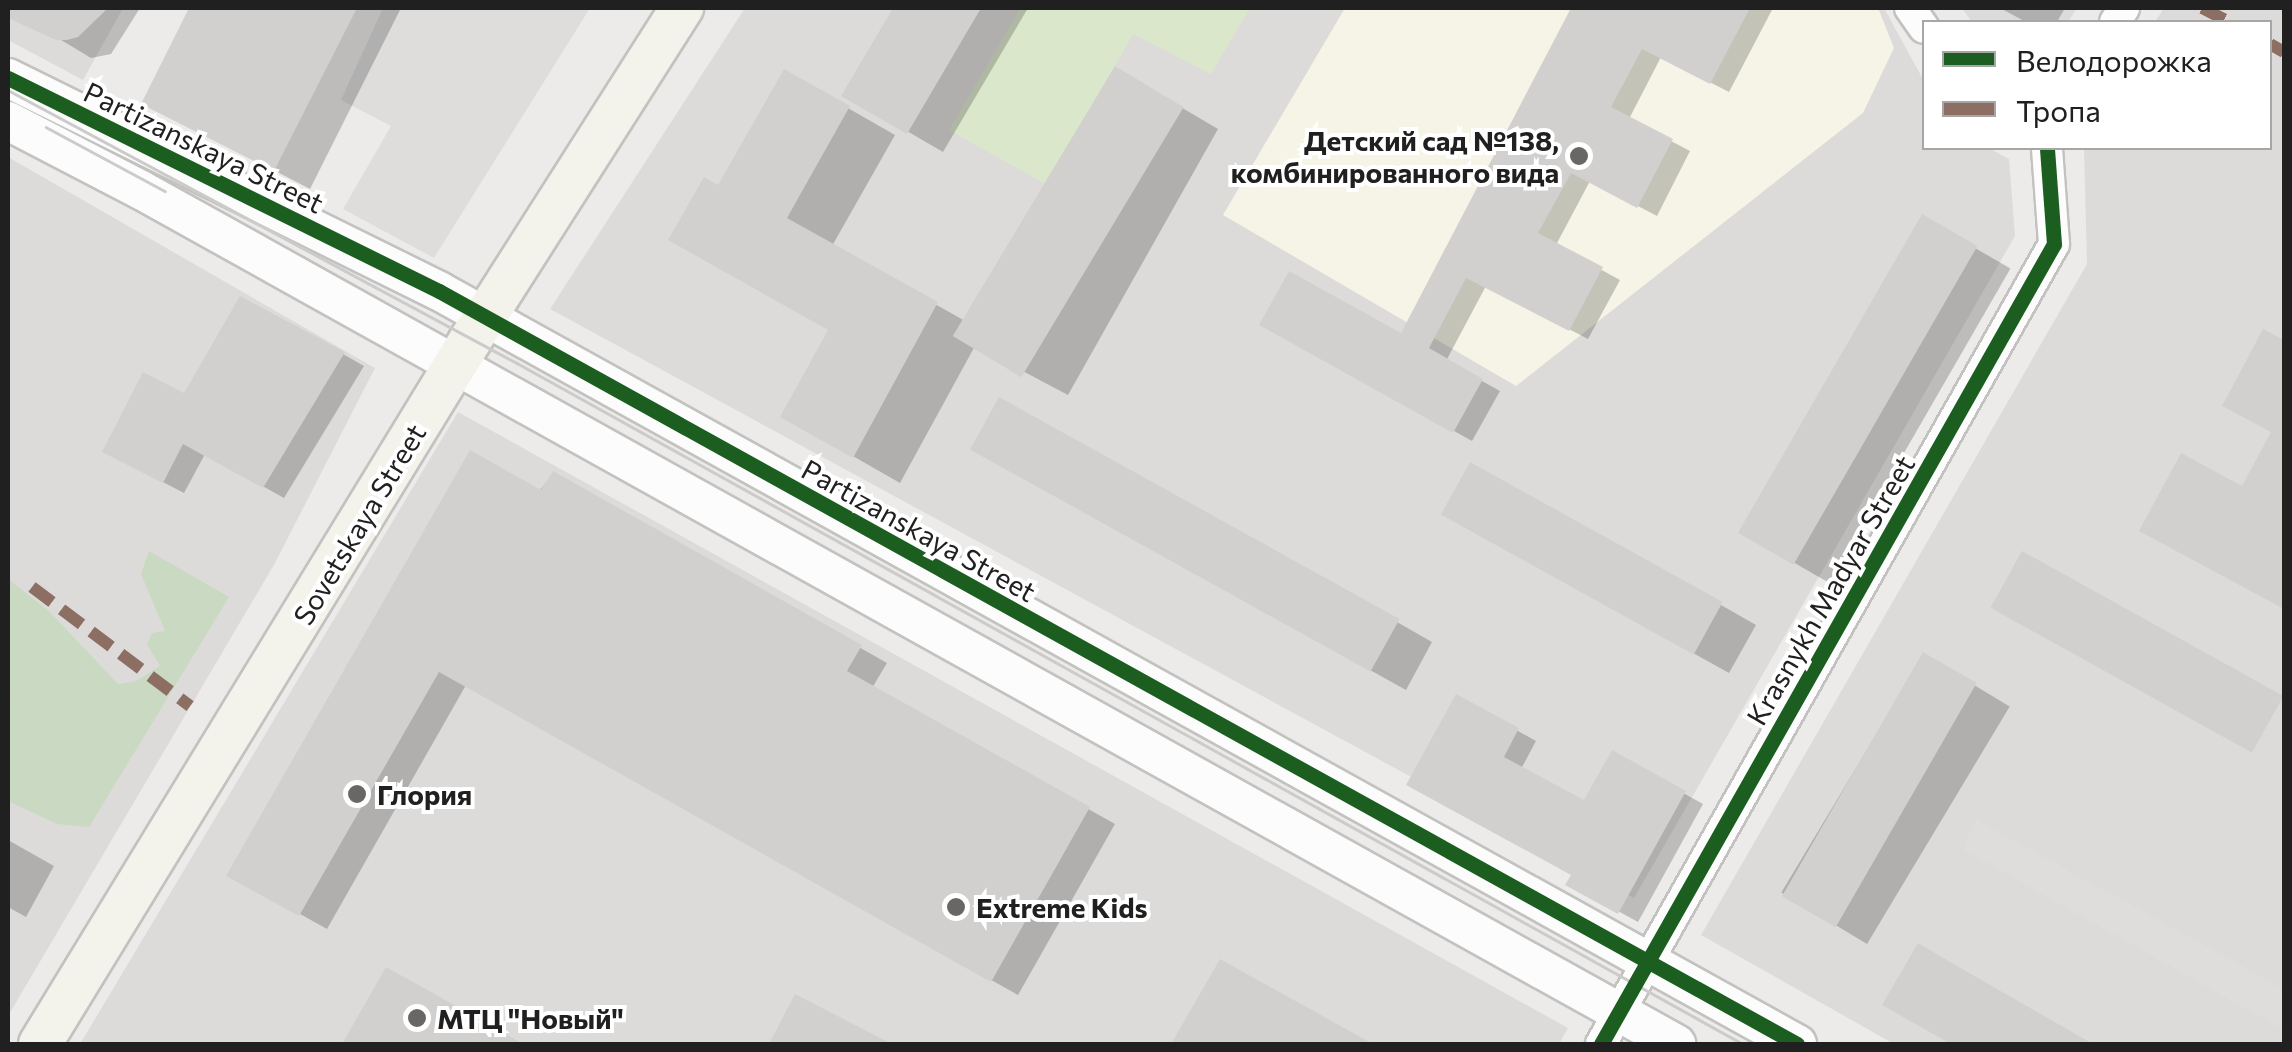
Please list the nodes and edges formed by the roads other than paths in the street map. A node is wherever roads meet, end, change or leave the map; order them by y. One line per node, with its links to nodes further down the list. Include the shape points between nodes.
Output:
1 (682, 8): 5 (main road, Sovetskaya Street)
2 (8, 78): 5 (street, Partizanskaya Street)
3 (8, 121): 6 (street)
4 (2047, 150): 7 (street, Krasnykh Madyar Street, via 2054,244)
5 (485, 318): 6 (main road, Sovetskaya Street); 7 (street, Partizanskaya Street)
6 (455, 368): 8 (street); 9 (main road, Sovetskaya Street)
7 (1647, 961): 8 (street, Krasnykh Madyar Street); 11 (street, Partizanskaya Street)
8 (1610, 1028): 10 (street)
9 (40, 1044)
10 (1676, 1044)
11 (1797, 1044)

